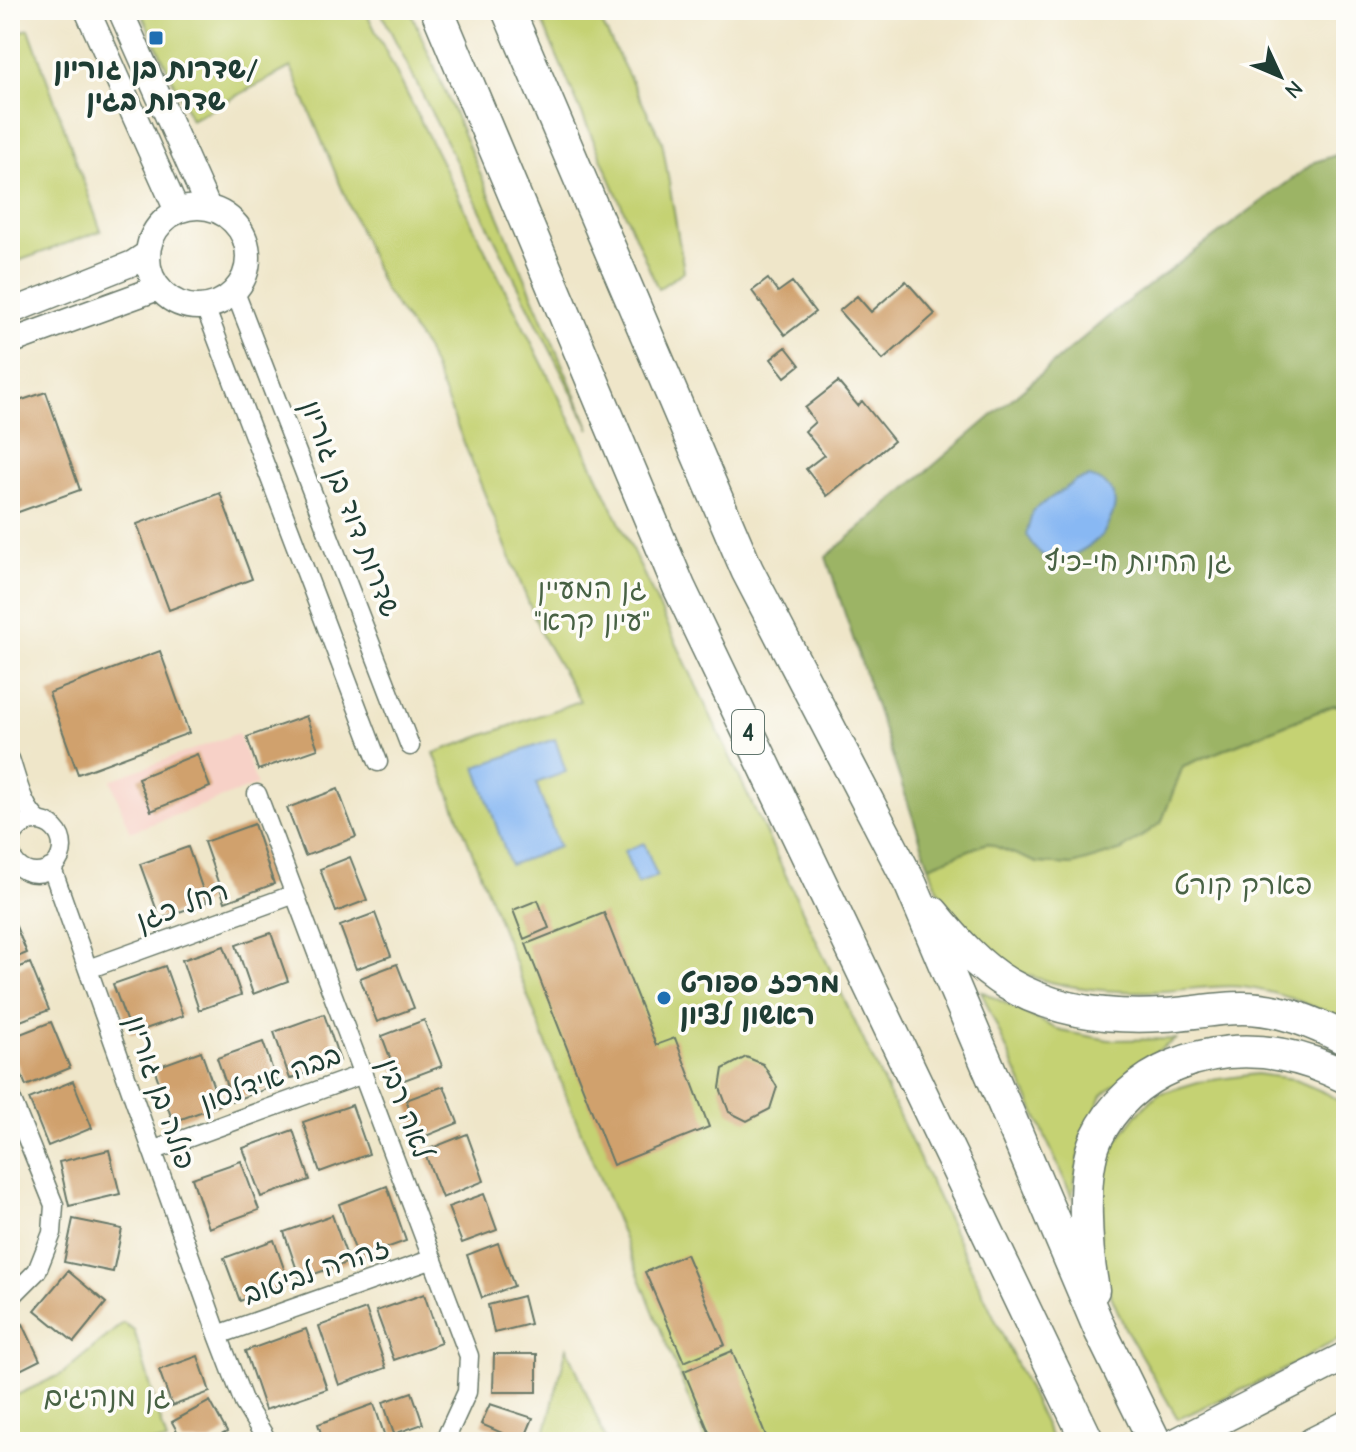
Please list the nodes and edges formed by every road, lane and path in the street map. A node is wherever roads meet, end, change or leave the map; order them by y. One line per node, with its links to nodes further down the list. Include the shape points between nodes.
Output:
1 (87, 10): 6 (street)
2 (120, 10): 5 (street)
3 (437, 10): 35 (highway, 4, via 679,587)
4 (508, 10): 21 (highway, via 747,570)
5 (208, 207): 6 (street); 9 (street, via 230,217 248,245 249,261)
6 (177, 211): 7 (street, via 162,222)
7 (148, 253): 8 (street); 11 (street)
8 (158, 288): 10 (street, via 172,300); 12 (street)
9 (235, 292): 10 (street); 13 (street, שדרות דוד בן גוריון)
10 (205, 307): 15 (street)
11 (10, 312)
12 (10, 342)
13 (410, 746)
14 (10, 759): 18 (street, via 27,805)
15 (378, 762)
16 (257, 794): 22 (street, לאה רבין)
17 (10, 807): 19 (street)
18 (39, 821): 19 (street, via 25,824); 20 (street, via 55,829 62,845)
19 (12, 850): 20 (street, via 26,871)
20 (50, 868): 23 (street, פולה בן גוריון)
21 (911, 885): 24 (highway, via 983,966 1047,1002 1121,1016 1241,1008 1277,1011); 31 (highway)
22 (295, 894): 23 (street, רחל כגן); 25 (street, לאה רבין)
23 (88, 969): 28 (street, פולה בן גוריון)
24 (1346, 1039)
25 (363, 1074): 28 (street, בבה אידלסון); 29 (street, לאה רבין)
26 (1346, 1077): 31 (highway, via 1282,1054 1211,1055 1174,1064 1125,1097 1095,1141 1088,1173 1086,1220)
27 (10, 1096): 30 (street, via 54,1205 52,1233 37,1271)
28 (152, 1151): 32 (street, פולה בן גוריון)
29 (433, 1259): 32 (street, זהרה לביטוב); 37 (street, לאה רבין, via 469,1356 467,1392)
30 (10, 1298)
31 (1100, 1330): 38 (highway)
32 (218, 1335): 36 (street, via 244,1403)
33 (1346, 1356): 39 (main road)
34 (1346, 1425): 40 (main road)
35 (1087, 1440)
36 (268, 1442)
37 (444, 1442)
38 (1155, 1442)
39 (1177, 1442)
40 (1312, 1442)

